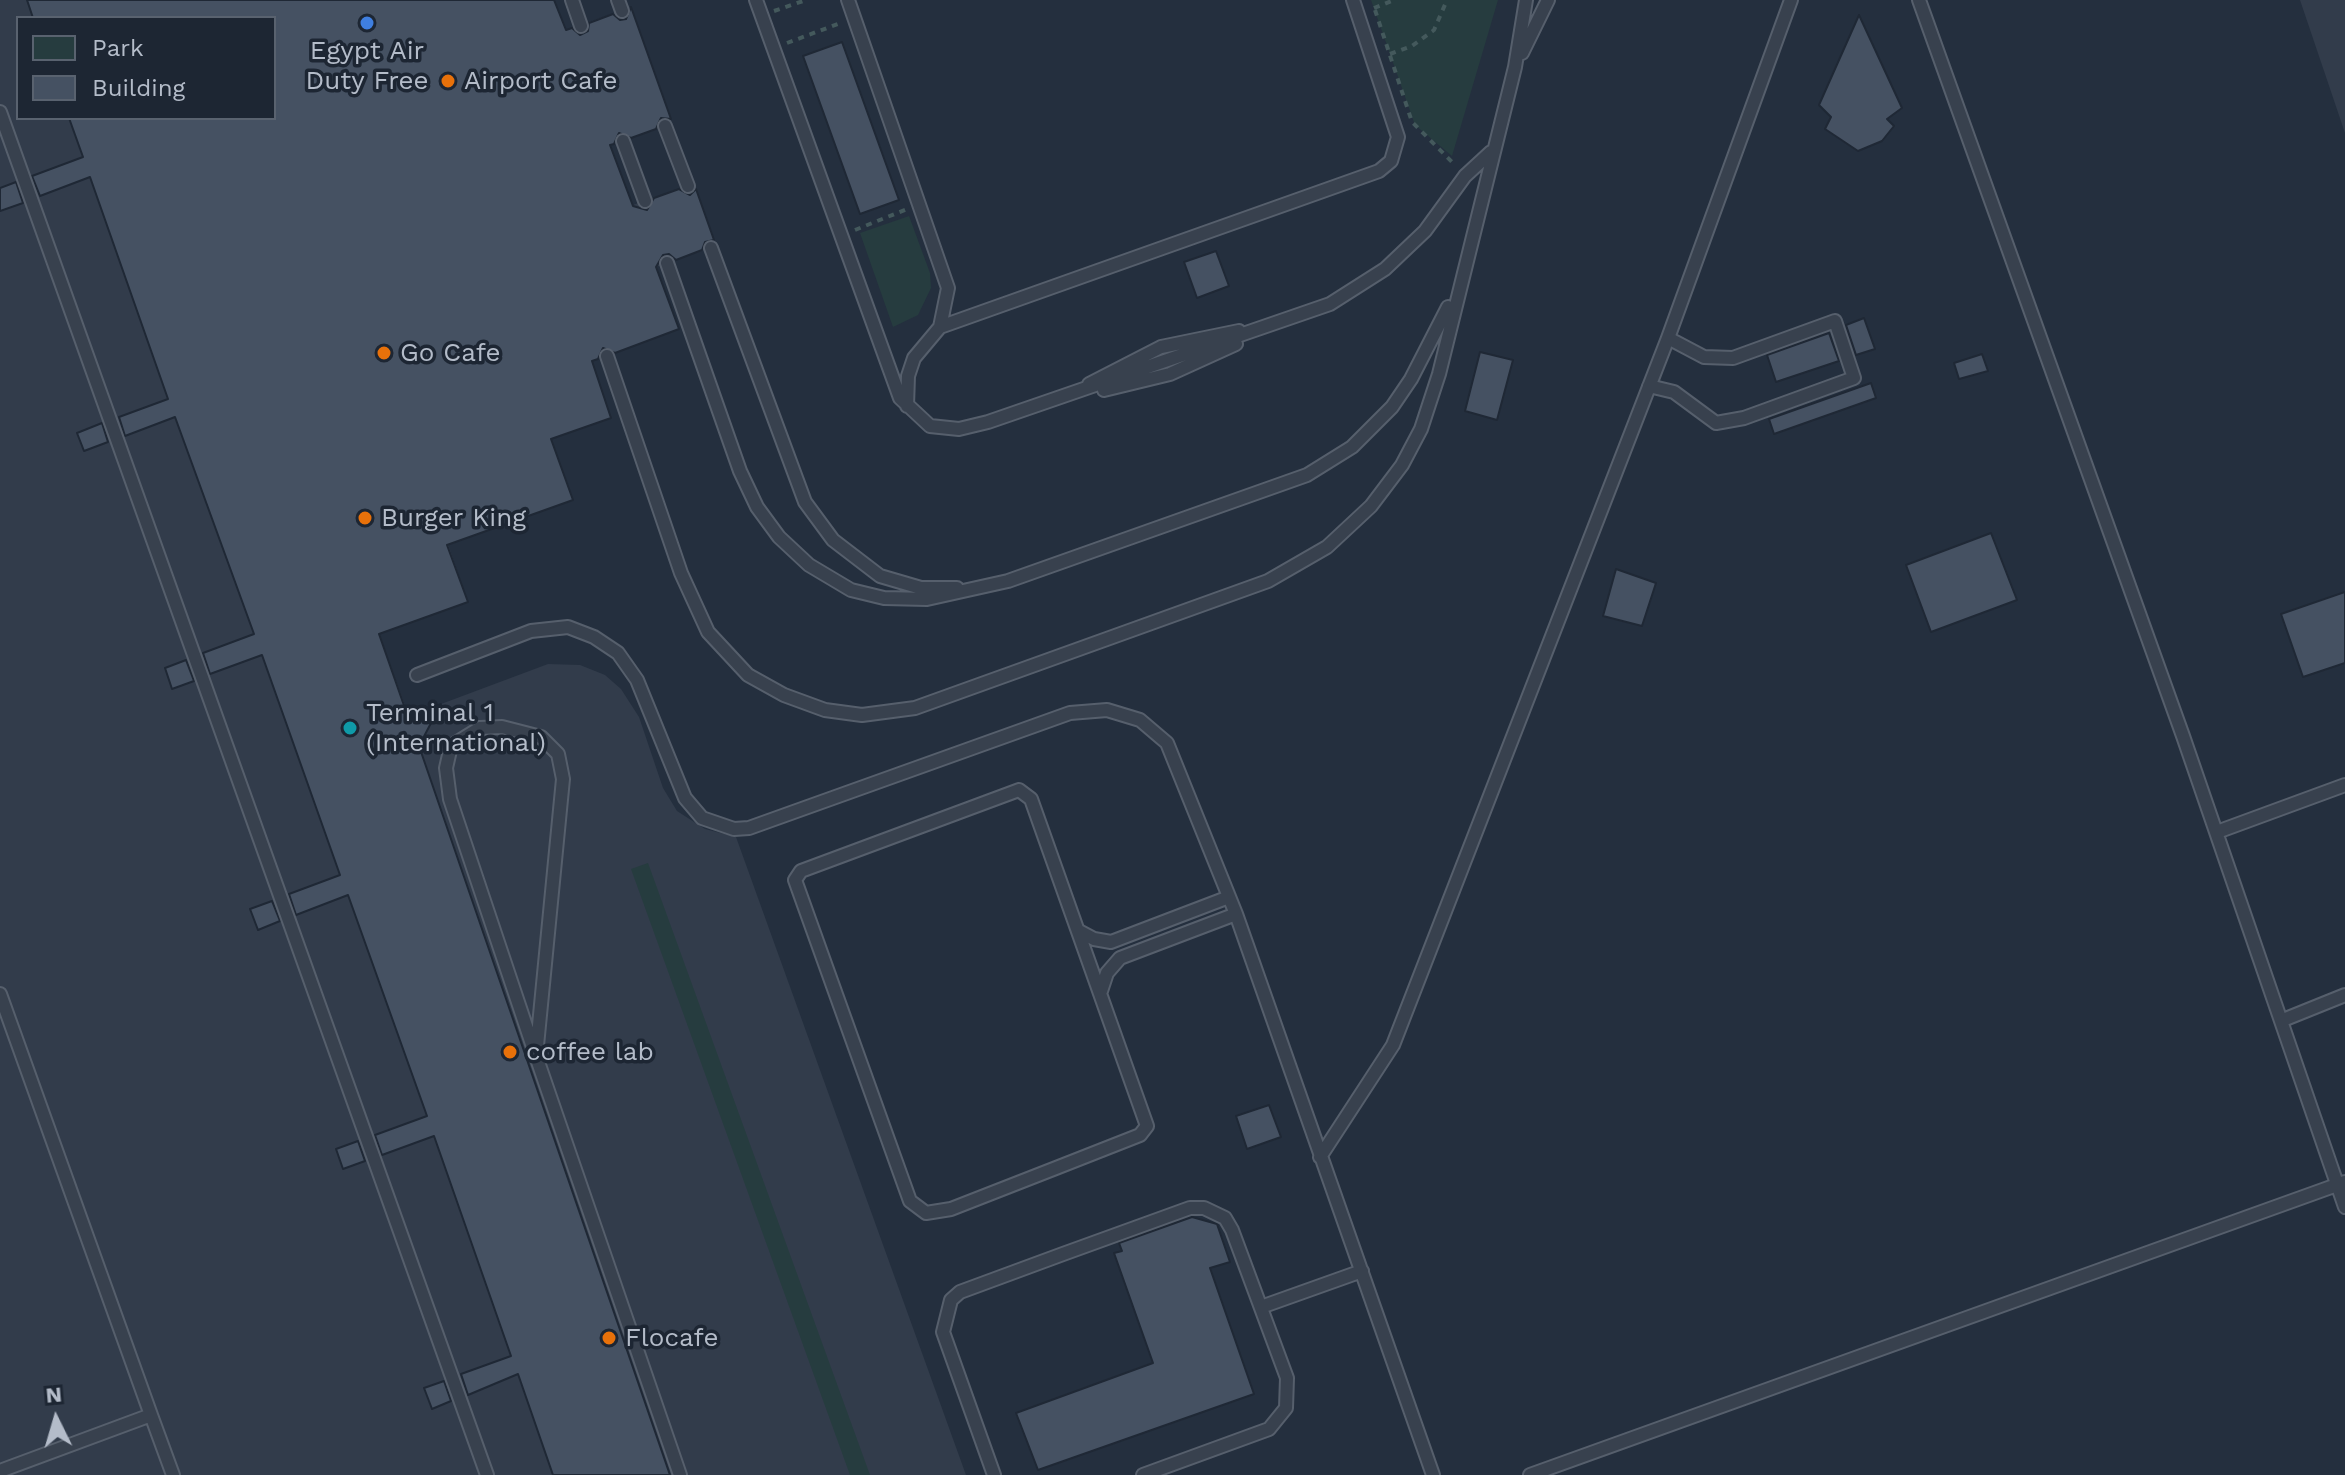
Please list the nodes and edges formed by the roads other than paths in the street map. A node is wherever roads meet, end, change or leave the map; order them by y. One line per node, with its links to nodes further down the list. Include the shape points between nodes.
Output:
1 (572, 0): 9 (lane)
2 (756, 0): 24 (lane)
3 (848, 0): 20 (lane, via 948,288)
4 (1353, 0): 20 (lane, via 1398,137 1391,161 1379,171)
5 (1526, 0): 10 (lane)
6 (1548, 0): 10 (lane)
7 (1791, 0): 21 (lane)
8 (1919, 0): 28 (lane)
9 (581, 26)
10 (1515, 67): 14 (lane)
11 (0, 112): 46 (lane)
12 (665, 126): 15 (lane)
13 (623, 141): 16 (lane)
14 (1491, 152): 19 (lane); 24 (lane, via 1465,176 1425,231 1385,269 1330,304 959,429 930,426)
15 (688, 186)
16 (645, 201)
17 (711, 248): 25 (lane, via 805,502 833,540 880,576 921,588)
18 (667, 263): 25 (lane, via 740,471 779,537 809,565 851,590 884,598 927,599)
19 (1459, 283): 22 (lane, via 1421,429 1371,506 1327,547 1268,581 889,714 825,710 784,695 748,675 708,632 681,573); 25 (lane, via 1411,379 1352,447 1307,475)
20 (940, 327): 24 (lane, via 914,358)
21 (1668, 338): 23 (lane); 23 (lane, via 1704,357 1733,358 1835,321 1854,378 1716,423 1674,392)
22 (607, 356)
23 (1649, 386): 37 (lane, via 1393,1045)
24 (907, 406)
25 (1008, 581)
26 (417, 675): 29 (lane, via 531,631 568,627 594,637 618,653 637,680 685,798 702,818 734,829 1070,713 1107,710 1140,720 1167,743)
27 (2345, 785): 28 (lane)
28 (2217, 832): 35 (lane)
29 (1229, 897): 30 (lane); 31 (lane, via 1111,942)
30 (1236, 914): 32 (lane, via 1120,958); 37 (lane)
31 (1079, 931): 32 (lane); 32 (lane, via 1031,799 1019,790 801,871 795,880 910,1201 926,1213 974,1201 1145,1132 1148,1121)
32 (1101, 991)
33 (0, 994): 42 (lane)
34 (2345, 995): 35 (lane)
35 (2283, 1020): 38 (lane)
36 (536, 1056): 36 (lane, via 450,799 446,768 451,746 480,728 502,727 541,737 558,754 563,779); 47 (lane)
37 (1320, 1157): 40 (lane)
38 (2341, 1183): 39 (lane); 44 (lane)
39 (2345, 1207)
40 (1362, 1271): 41 (lane); 50 (lane)
41 (1261, 1307): 48 (lane, via 1232,1230 1225,1218 1204,1208 1190,1208 960,1292 947,1310 943,1332); 49 (lane, via 1287,1378 1289,1393 1280,1418 1269,1429)
42 (151, 1415): 43 (lane); 45 (lane)
43 (0, 1471)
44 (1537, 1474)
45 (173, 1475)
46 (487, 1475)
47 (680, 1475)
48 (994, 1475)
49 (1143, 1475)
50 (1433, 1475)

